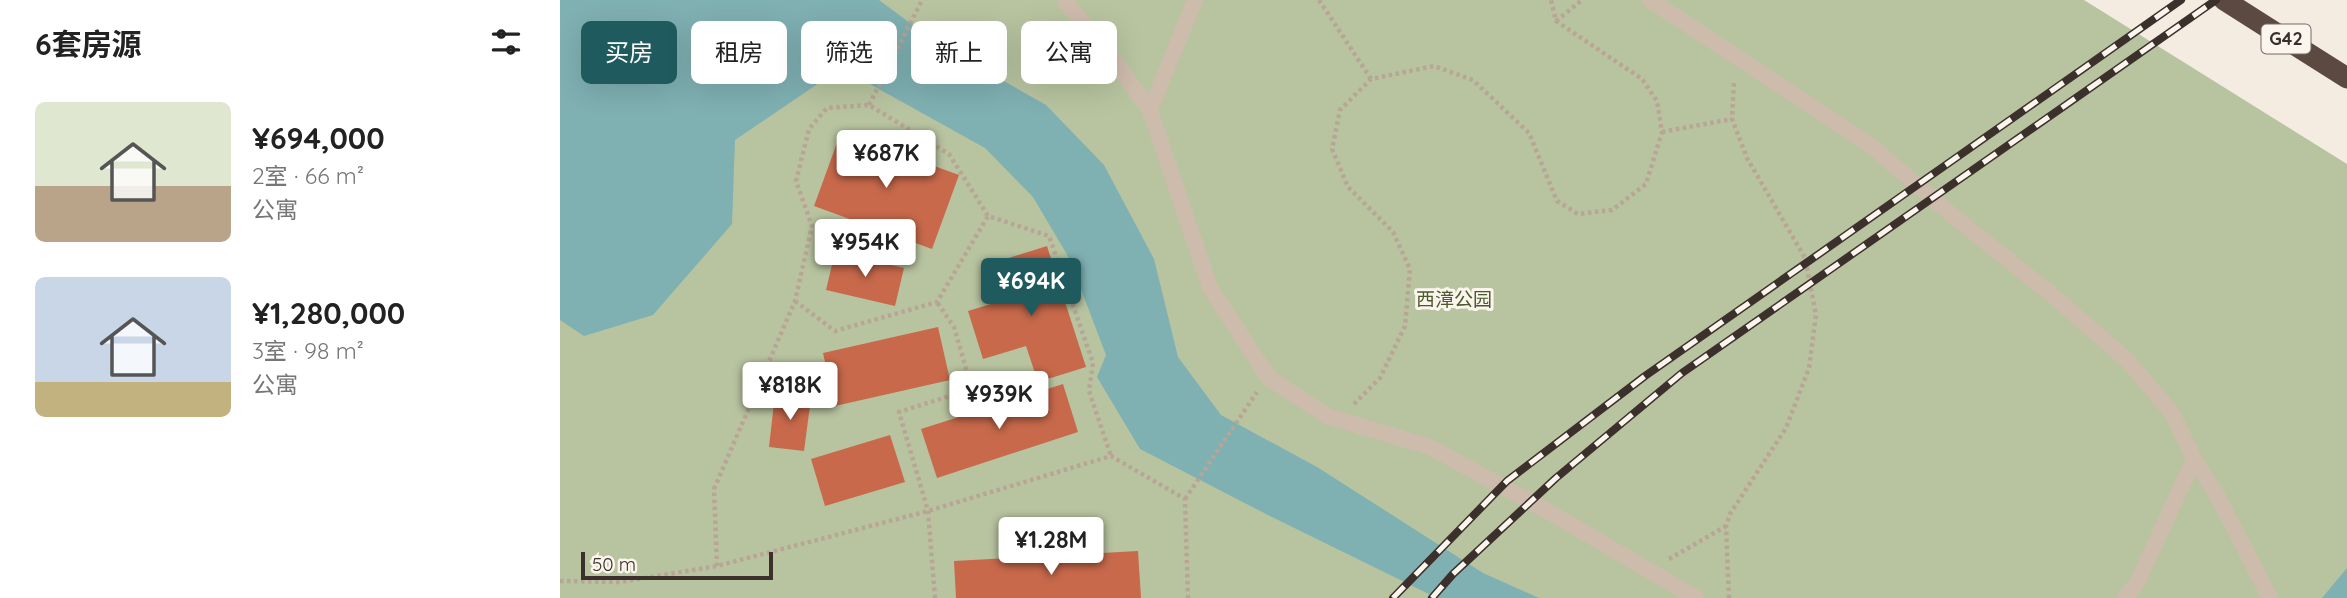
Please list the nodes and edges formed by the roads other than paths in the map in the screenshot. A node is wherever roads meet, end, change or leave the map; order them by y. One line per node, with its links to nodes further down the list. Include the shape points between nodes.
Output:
1 (1195, 0): 6 (lane)
2 (1650, 0): 7 (lane, via 1870,145 2051,294 2127,360 2172,413)
3 (2224, 0): 5 (highway, G42)
4 (1067, 1): 6 (lane)
5 (2347, 78)
6 (1150, 110): 8 (lane, via 1210,288 1269,378 1327,416 1430,447)
7 (2194, 459): 9 (lane, via 2137,583); 10 (lane)
8 (1696, 598)
9 (2124, 598)
10 (2270, 598)

